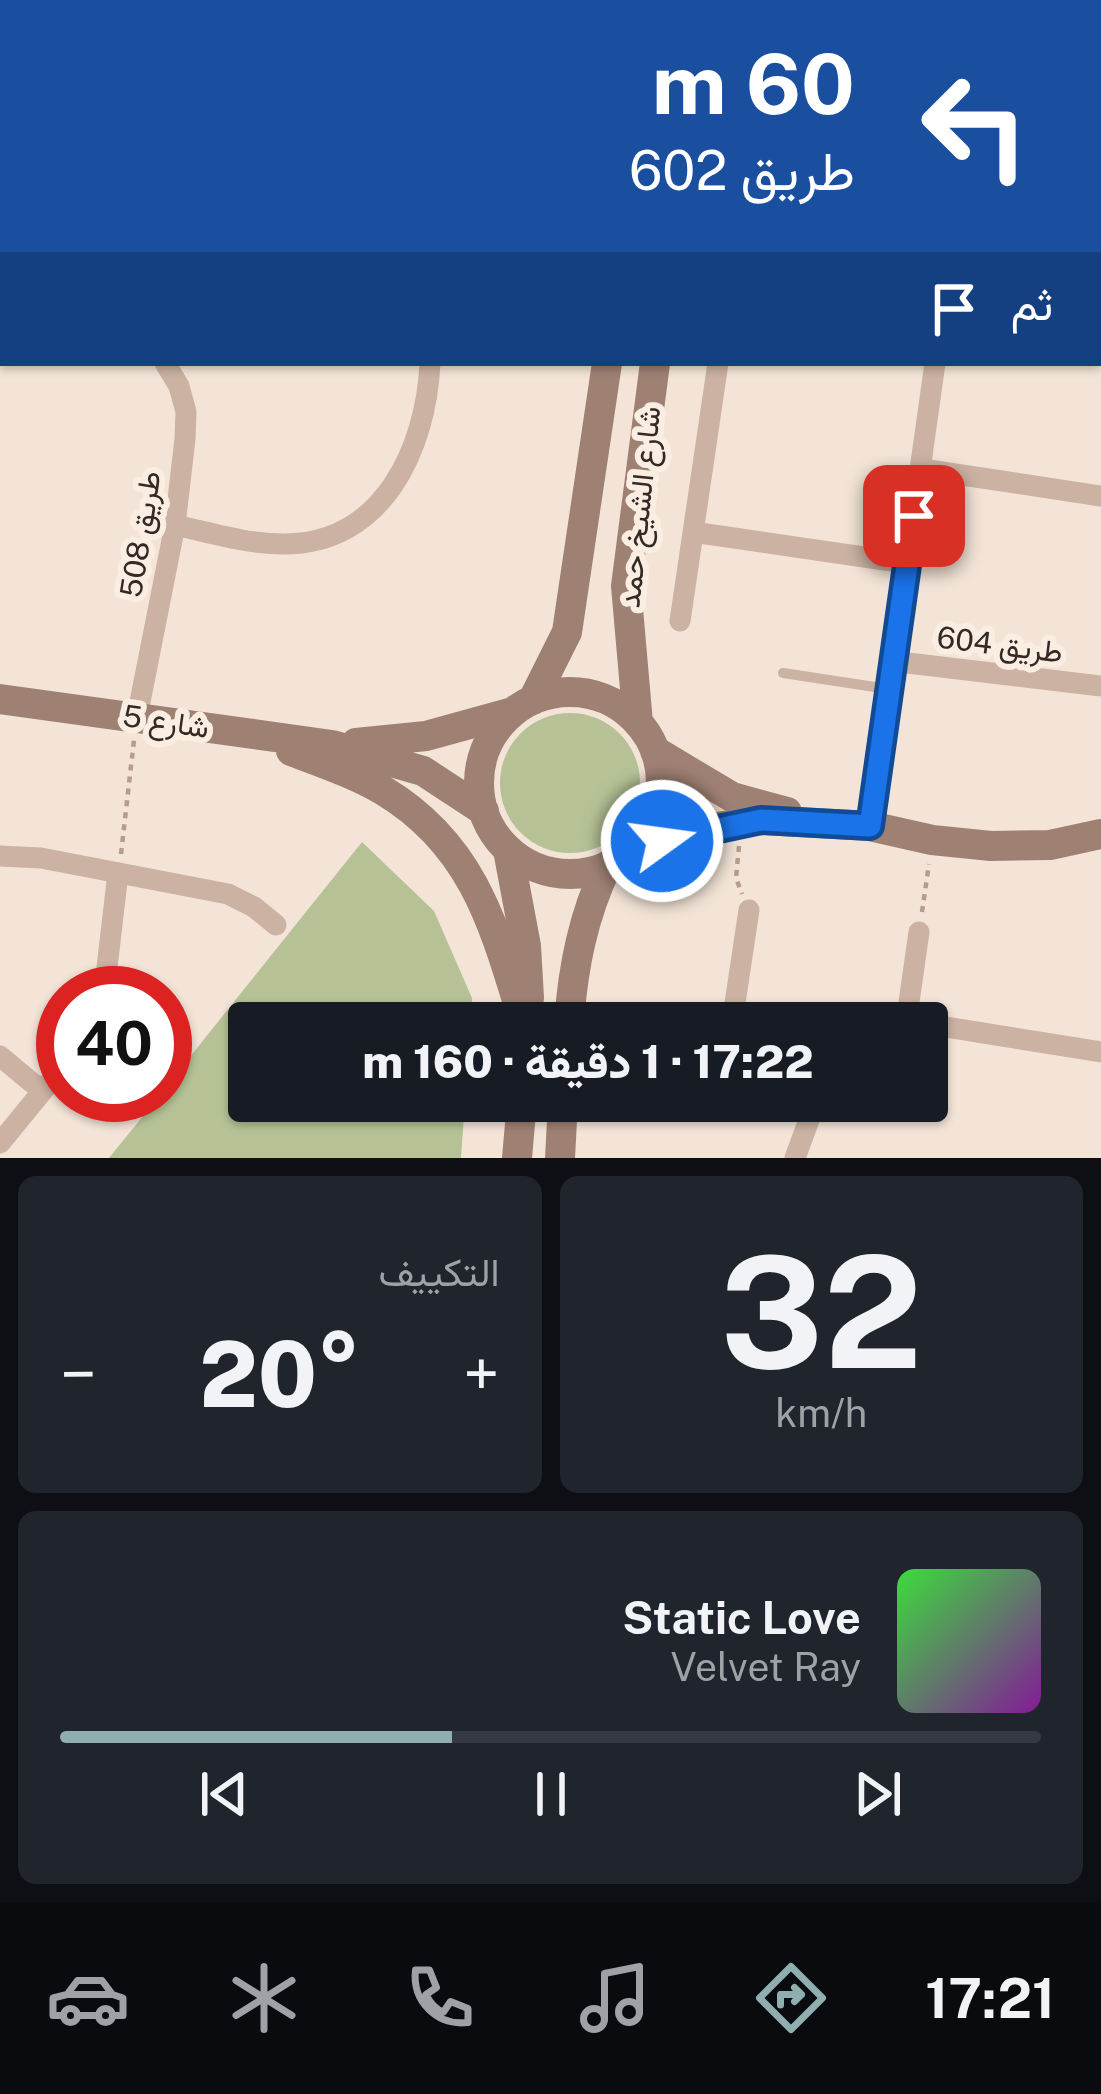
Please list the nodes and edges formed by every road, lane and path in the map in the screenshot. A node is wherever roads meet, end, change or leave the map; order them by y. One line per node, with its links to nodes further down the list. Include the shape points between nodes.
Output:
1 (167, 366): 9 (street, طريق 508, via 186,412)
2 (430, 366): 9 (street, via 424,412 398,481 348,528 260,544)
3 (607, 366): 18 (main road, شارع الشيخ حمد, via 571,613 556,660)
4 (655, 366): 20 (main road, شارع الشيخ حمد, via 626,586)
5 (718, 366): 10 (street)
6 (935, 366): 7 (street)
7 (922, 470): 8 (street); 11 (street)
8 (1101, 496)
9 (175, 526): 19 (street, طريق 508)
10 (693, 532): 11 (street); 12 (street)
11 (905, 563): 13 (street)
12 (680, 620)
13 (891, 661): 15 (street, طريق 604); 16 (street)
14 (783, 673): 16 (lane)
15 (1101, 686)
16 (888, 688): 26 (street)
17 (0, 699): 19 (main road, شارع 5)
18 (523, 706): 20 (main road, via 565,692 598,697); 22 (main road, شارع 5, via 427,736); 24 (main road, via 484,752)
19 (137, 717): 21 (main road, شارع 5); 32 (path)
20 (638, 723): 23 (main road)
21 (246, 733): 22 (main road, شارع 5); 37 (main road, via 383,790 441,838 483,899)
22 (332, 745): 24 (main road, شارع 5, via 423,770)
23 (655, 751): 26 (main road, via 732,797); 31 (main road, via 660,795 652,823)
24 (484, 811): 29 (main road)
25 (741, 823): 26 (main road); 31 (main road); 33 (path, via 736,878)
26 (858, 825): 28 (main road)
27 (1101, 834): 28 (main road, via 1050,845)
28 (932, 840): 35 (path)
29 (508, 850): 31 (main road, via 573,874); 38 (main road, via 526,946)
30 (0, 856): 32 (street)
31 (620, 857): 39 (main road, via 591,900)
32 (118, 873): 34 (street, via 228,894); 36 (street)
33 (748, 910): 40 (street)
34 (276, 926)
35 (920, 932): 41 (street)
36 (107, 966)
37 (519, 1002)
38 (526, 1002)
39 (571, 1002)
40 (735, 1002)
41 (911, 1002)
42 (948, 1027): 43 (street)
43 (1101, 1052)
44 (0, 1056): 45 (street)
45 (36, 1086)
46 (36, 1098): 50 (street)
47 (520, 1122): 51 (main road)
48 (562, 1122): 52 (main road)
49 (808, 1122): 53 (street)
50 (0, 1143)
51 (517, 1158)
52 (560, 1158)
53 (795, 1158)

